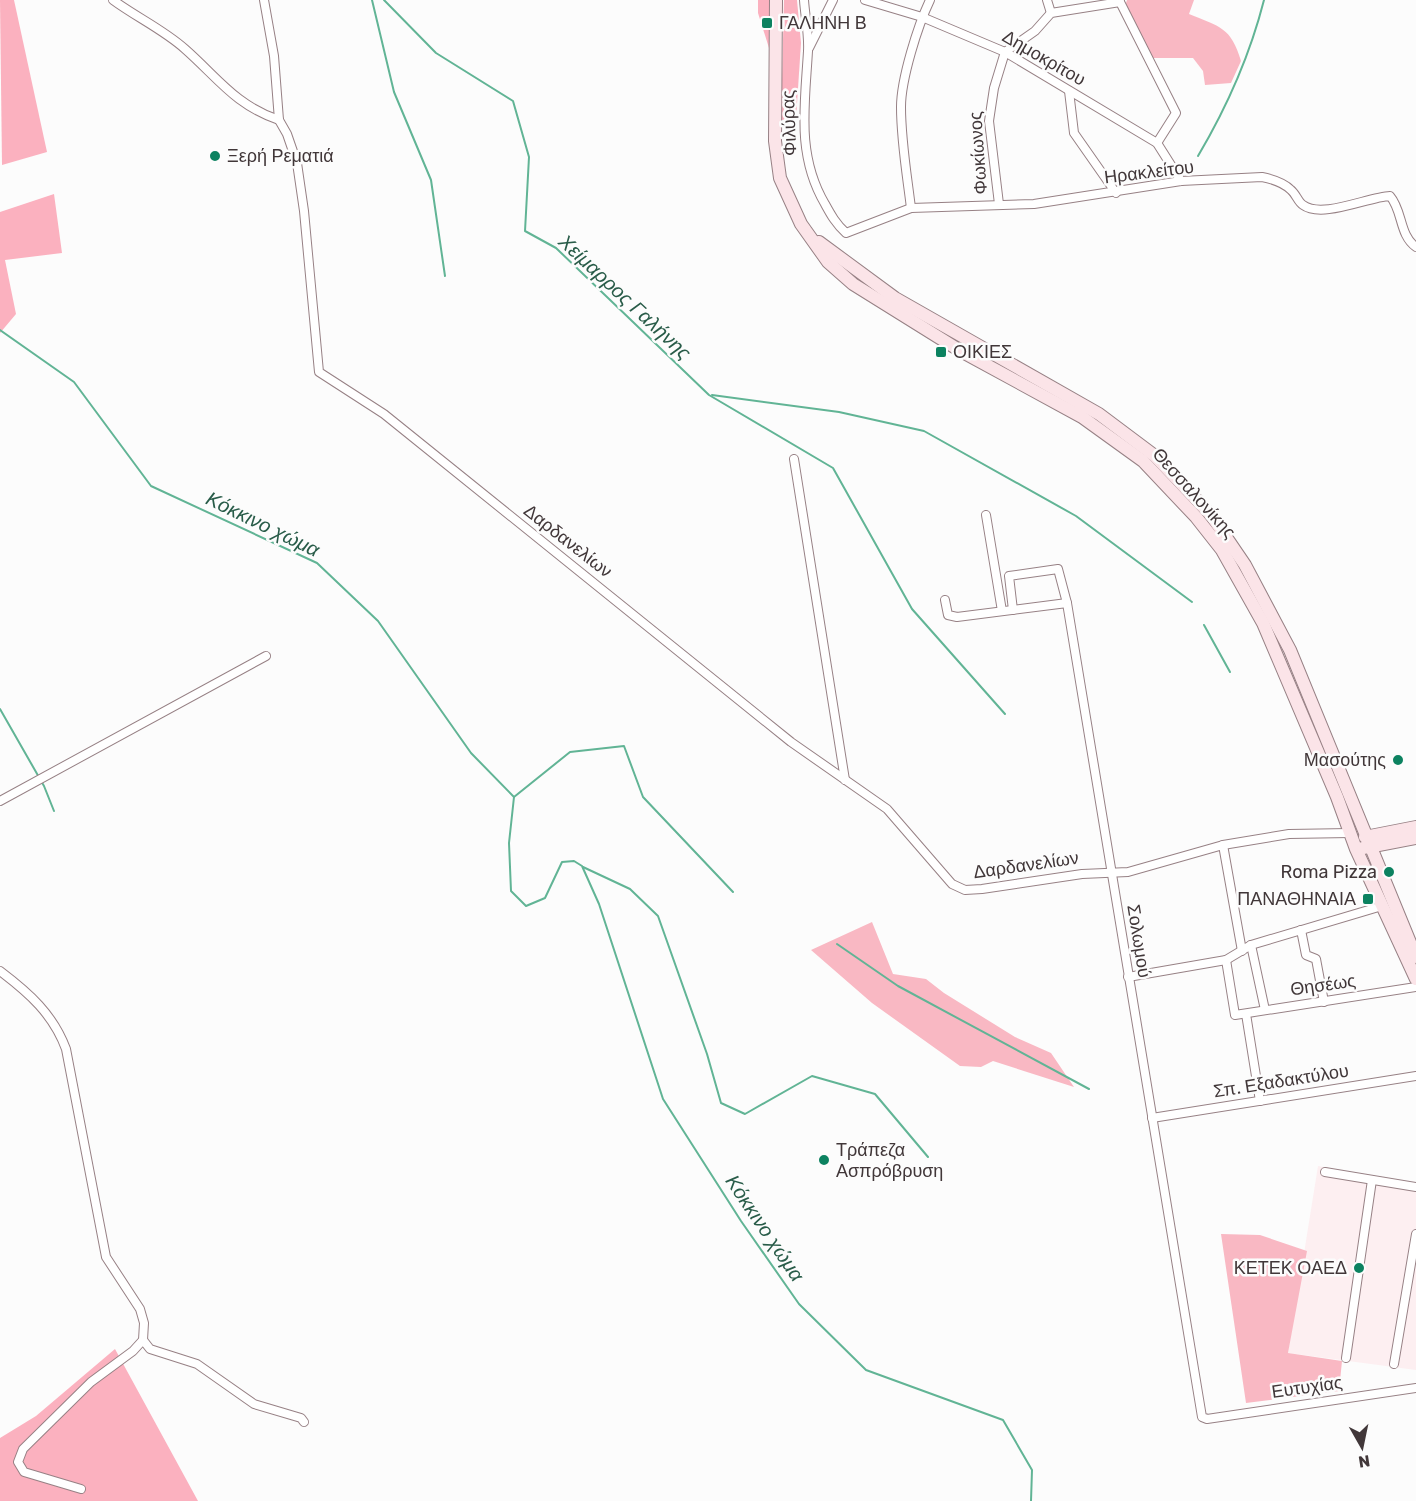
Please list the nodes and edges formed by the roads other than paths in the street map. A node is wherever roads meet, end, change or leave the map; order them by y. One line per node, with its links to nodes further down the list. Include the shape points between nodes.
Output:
1 (113, 0): 15 (street, via 184,48 249,108)
2 (264, 0): 15 (street, Δαρδανελίων)
3 (776, 0): 34 (main road, Θεσσαλονίκης, via 774,122 780,178 793,211 813,238 895,298 1099,414 1155,456 1182,483 1234,546 1274,618 1334,754)
4 (804, 0): 12 (street, Φιλύρας)
5 (833, 0): 12 (street)
6 (866, 0): 11 (street, Δημοκρίτου)
7 (930, 0): 11 (street)
8 (1047, 0): 10 (street)
9 (1120, 1): 10 (street); 16 (street, via 1176,113)
10 (1051, 13): 13 (street, via 1035,31)
11 (922, 17): 13 (street, Δημοκρίτου); 20 (street, via 901,106)
12 (808, 49): 21 (street, Φιλύρας, via 803,100 805,155 818,192 836,224)
13 (1005, 52): 14 (street, Δημοκρίτου); 19 (street, Φωκίωνος, via 988,121)
14 (1069, 91): 16 (street, Δημοκρίτου); 18 (street, via 1074,133)
15 (279, 120): 30 (street, Δαρδανελίων, via 298,172 319,372 384,414 791,742)
16 (1157, 143): 17 (street, Δημοκρίτου)
17 (1180, 181): 18 (street, Ηρακλείτου); 22 (street, Ηρακλείτου, via 1271,179 1290,189 1303,205 1316,209 1390,196 1408,239)
18 (1116, 193): 19 (street, Ηρακλείτου, via 1034,204)
19 (999, 204): 20 (street, Ηρακλείτου)
20 (911, 208): 21 (street, Ηρακλείτου)
21 (846, 233)
22 (1416, 247)
23 (794, 459): 30 (street)
24 (986, 514): 28 (street)
25 (945, 600): 28 (street, via 948,615 957,617)
26 (1067, 603): 27 (street); 27 (street, Σολωμού, via 1058,569 1010,576); 36 (street, Σολωμού)
27 (1013, 610): 28 (street)
28 (1002, 611)
29 (266, 656): 31 (street)
30 (845, 780): 36 (street, Δαρδανελίων, via 887,809 948,879 964,890)
31 (0, 801)
32 (1416, 828): 34 (main road)
33 (1416, 838): 34 (main road)
34 (1360, 839): 35 (street, via 1289,834); 37 (main road, Θεσσαλονίκης); 41 (main road, Θεσσαλονίκης)
35 (1223, 845): 36 (street); 40 (street)
36 (1112, 873): 44 (street, Σολωμού)
37 (1382, 906): 38 (street); 45 (main road, Θεσσαλονίκης)
38 (1301, 930): 39 (street); 47 (street, via 1306,955 1316,960)
39 (1251, 945): 40 (street); 48 (street)
40 (1242, 951): 42 (street)
41 (1416, 957)
42 (1226, 960): 44 (street); 49 (street, Θησέως, via 1234,1016)
43 (0, 971): 57 (street, via 45,1009 58,1028 66,1049 106,1257 140,1309)
44 (1128, 977): 52 (street, Σολωμού)
45 (1416, 979)
46 (1416, 987): 47 (street, Θησέως)
47 (1324, 1002): 48 (street, Θησέως)
48 (1265, 1010): 49 (street, Θησέως)
49 (1246, 1014): 51 (street)
50 (1416, 1076): 51 (street, Σπ. Εξαδακτύλου)
51 (1260, 1101): 52 (street, Σπ. Εξαδακτύλου)
52 (1152, 1118): 61 (street, Σολωμού)
53 (1325, 1172): 54 (street)
54 (1372, 1180): 55 (street); 58 (street)
55 (1416, 1187)
56 (1416, 1234): 59 (street)
57 (143, 1340): 62 (street, via 150,1349 197,1364 254,1404); 63 (street, via 91,1382 23,1449 18,1462 24,1472)
58 (1346, 1358)
59 (1394, 1364)
60 (1416, 1388): 61 (street, Ευτυχίας)
61 (1202, 1417)
62 (304, 1422)
63 (81, 1489)

